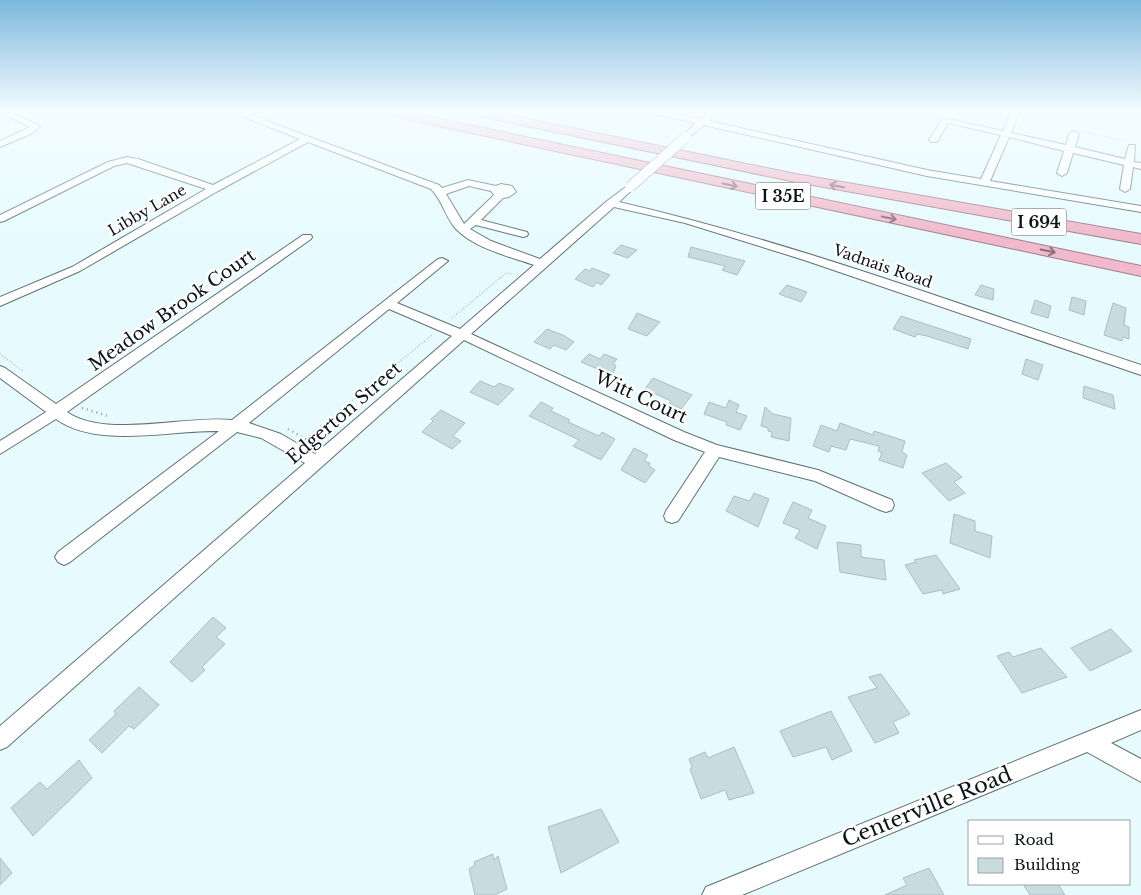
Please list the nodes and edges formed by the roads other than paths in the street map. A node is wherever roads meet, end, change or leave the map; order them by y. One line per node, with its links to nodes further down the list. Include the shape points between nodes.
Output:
1 (279, 155): 15 (street, Libby Lane)
2 (348, 155): 17 (street, via 425,182)
3 (590, 155): 30 (highway, I 35E, one-way to 30)
4 (666, 155): 18 (street, Edgerton Street, bridge)
5 (682, 155): 19 (highway, I 35E, one-way to 5)
6 (844, 155): 14 (street)
7 (997, 155): 14 (street)
8 (1068, 155): 13 (street)
9 (1090, 155): 11 (street)
10 (1131, 155): 11 (street)
11 (1129, 164): 12 (street); 16 (street)
12 (1141, 166)
13 (1062, 173)
14 (984, 183): 20 (street)
15 (214, 189): 21 (street, via 138,162 125,161); 31 (street, Libby Lane, via 76,269)
16 (1125, 189)
17 (441, 192): 22 (street, via 468,183 499,192); 23 (street)
18 (611, 203): 29 (street, Edgerton Street); 34 (street, Vadnais Road, via 688,221 808,258)
19 (936, 204): 26 (highway, I 694); 27 (highway, I 35E)
20 (1141, 209)
21 (0, 219)
22 (474, 221): 23 (street); 24 (street)
23 (464, 229): 29 (street, via 482,240)
24 (523, 234)
25 (307, 237): 36 (street, Meadow Brook Court)
26 (1141, 239)
27 (1141, 252)
28 (442, 261): 32 (street)
29 (542, 264): 33 (street, Edgerton Street)
30 (1141, 271)
31 (0, 302)
32 (388, 304): 33 (street, Witt Court); 37 (street)
33 (462, 334): 39 (street, Witt Court); 40 (street, Edgerton Street)
34 (1141, 370)
35 (0, 371): 36 (street)
36 (56, 412): 37 (street, via 78,424 110,429); 38 (street, Meadow Brook Court)
37 (233, 426): 40 (street, via 277,438); 43 (street)
38 (2, 445)
39 (715, 450): 41 (street, Witt Court, via 818,476); 42 (street)
40 (316, 462): 45 (street, Edgerton Street)
41 (886, 505)
42 (672, 516)
43 (64, 557)
44 (1141, 720): 46 (street, Centerville Road)
45 (0, 740)
46 (1090, 742): 47 (street); 48 (street, Centerville Road)
47 (1141, 771)
48 (714, 895)

